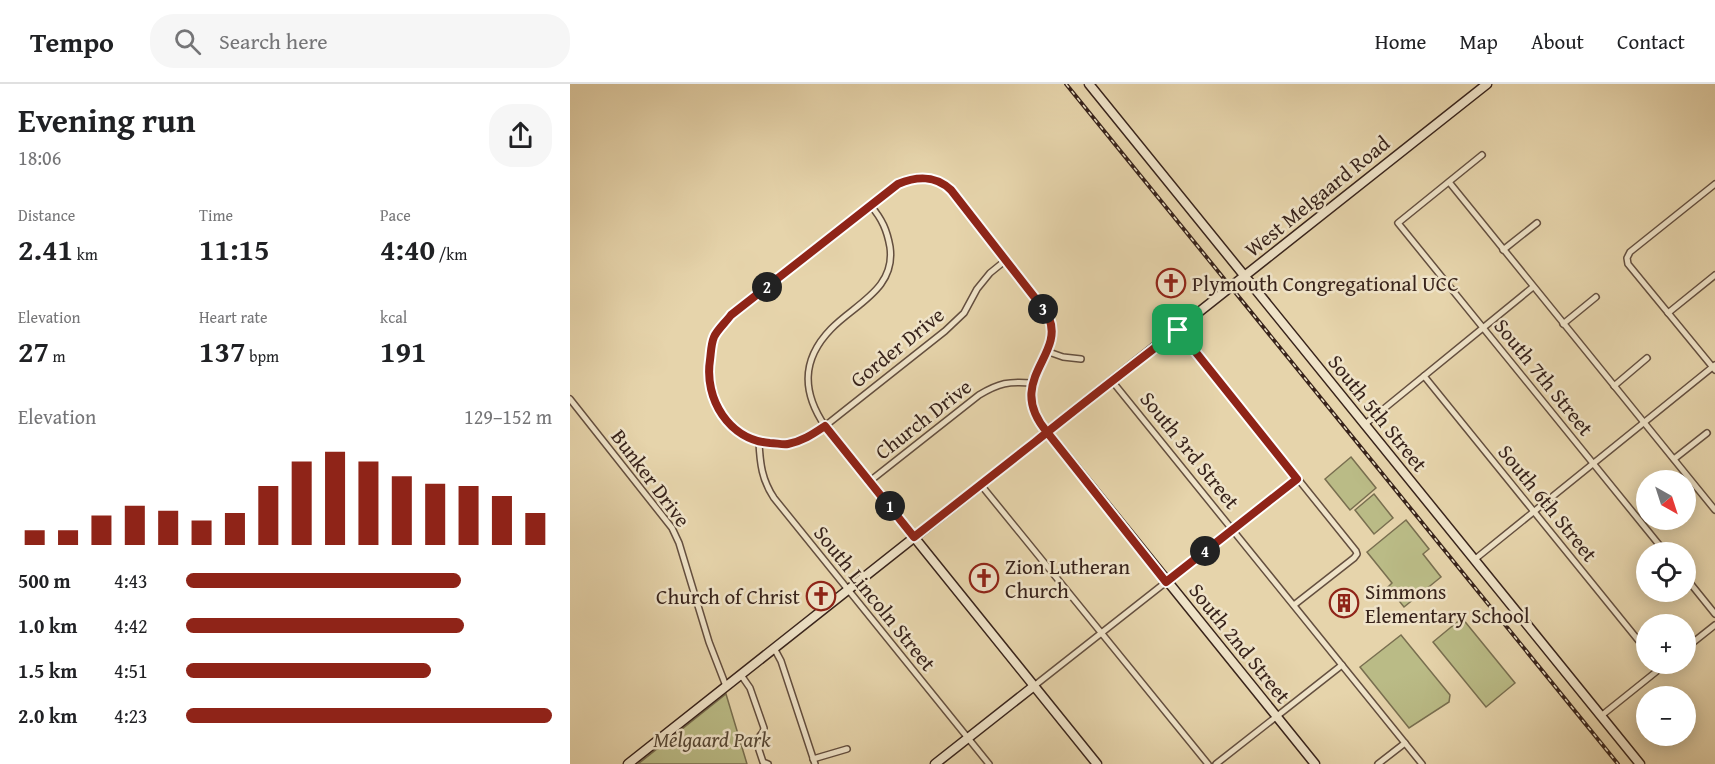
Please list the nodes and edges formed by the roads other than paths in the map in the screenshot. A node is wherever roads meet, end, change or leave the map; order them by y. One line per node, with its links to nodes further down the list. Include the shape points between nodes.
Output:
1 (1089, 84): 11 (main road, South 5th Street)
2 (1487, 84): 11 (main road, West Melgaard Road)
3 (1482, 155): 4 (street)
4 (1449, 182): 8 (street); 16 (street, South 7th Street, via 1398,223)
5 (1715, 184): 14 (street, via 1627,258)
6 (871, 206): 9 (street, via 898,184 913,178 929,178 951,190); 29 (street, via 884,222 890,264 880,287 831,330 810,362 808,388); 32 (street, via 731,315 714,338 709,371 720,412 731,427)
7 (1537, 223): 8 (street)
8 (1503, 250): 12 (street)
9 (1006, 260): 18 (street, via 1050,319 1052,335); 29 (street, Gorder Drive, via 990,273 964,313 945,331)
10 (1715, 274): 14 (street)
11 (1245, 277): 17 (main road, West Melgaard Road); 28 (main road, South 5th Street)
12 (1533, 287): 15 (street); 16 (street)
13 (1596, 297): 15 (street)
14 (1668, 313): 21 (street)
15 (1563, 324): 25 (street)
16 (1483, 328): 22 (street); 34 (street, South 7th Street)
17 (1178, 330): 23 (main road, West Melgaard Road); 35 (street)
18 (1046, 351): 20 (street); 24 (street)
19 (1647, 358): 25 (street)
20 (1081, 359)
21 (1714, 367): 27 (street)
22 (1424, 376): 28 (street); 39 (street, South 6th Street)
23 (1112, 381): 30 (main road, West Melgaard Road); 40 (street, South 3rd Street)
24 (1032, 383): 30 (street, via 1035,416); 36 (street, Church Drive, via 999,384 979,395)
25 (1614, 386): 27 (street)
26 (570, 399): 57 (street, Bunker Drive, via 672,528)
27 (1644, 422): 33 (street); 34 (street)
28 (1364, 425): 43 (main road, South 5th Street)
29 (825, 426): 32 (street, Gorder Drive, via 809,437 786,444); 36 (street)
30 (1047, 432): 37 (main road, West Melgaard Road); 44 (main road, South 2nd Street)
31 (1707, 433): 33 (street)
32 (759, 442): 45 (street, South Lincoln Street, via 766,486)
33 (1674, 459): 38 (street)
34 (1593, 463): 39 (street); 42 (street, South 7th Street)
35 (1297, 479): 40 (street); 47 (street, via 1357,554)
36 (870, 481): 41 (street)
37 (981, 484): 41 (main road, West Melgaard Road); 50 (street)
38 (1715, 510)
39 (1534, 512): 43 (street); 51 (street, South 6th Street)
40 (1233, 530): 44 (street); 47 (street, South 3rd Street)
41 (914, 537): 45 (main road, West Melgaard Road); 58 (main road)
42 (1657, 542)
43 (1474, 560): 59 (main road, South 5th Street)
44 (1166, 582): 50 (street); 60 (main road, South 2nd Street)
45 (847, 590): 53 (main road, West Melgaard Road); 61 (street, South Lincoln Street)
46 (1696, 590): 48 (street)
47 (1294, 605): 54 (street, South 3rd Street)
48 (1715, 614)
49 (1715, 625): 52 (street)
50 (1102, 633): 58 (street); 70 (street)
51 (1636, 637)
52 (1696, 640)
53 (774, 648): 56 (main road, West Melgaard Road); 64 (street)
54 (1342, 665): 60 (street); 62 (street, South 3rd Street)
55 (1649, 674): 59 (street)
56 (741, 675): 57 (main road, West Melgaard Road); 66 (street, via 750,688 764,728 756,746 763,762)
57 (726, 686): 65 (main road, West Melgaard Road)
58 (1035, 686): 61 (main road); 69 (main road)
59 (1601, 716): 75 (main road, South 5th Street)
60 (1276, 717): 71 (street); 72 (main road, South 2nd Street)
61 (968, 738): 67 (main road); 68 (street, South Lincoln Street)
62 (1405, 743): 73 (street); 74 (street, South 3rd Street)
63 (847, 748): 64 (street)
64 (814, 762)
65 (628, 764)
66 (768, 764)
67 (935, 764)
68 (989, 764)
69 (1097, 764)
70 (1208, 764)
71 (1216, 764)
72 (1315, 764)
73 (1378, 764)
74 (1422, 764)
75 (1640, 764)

